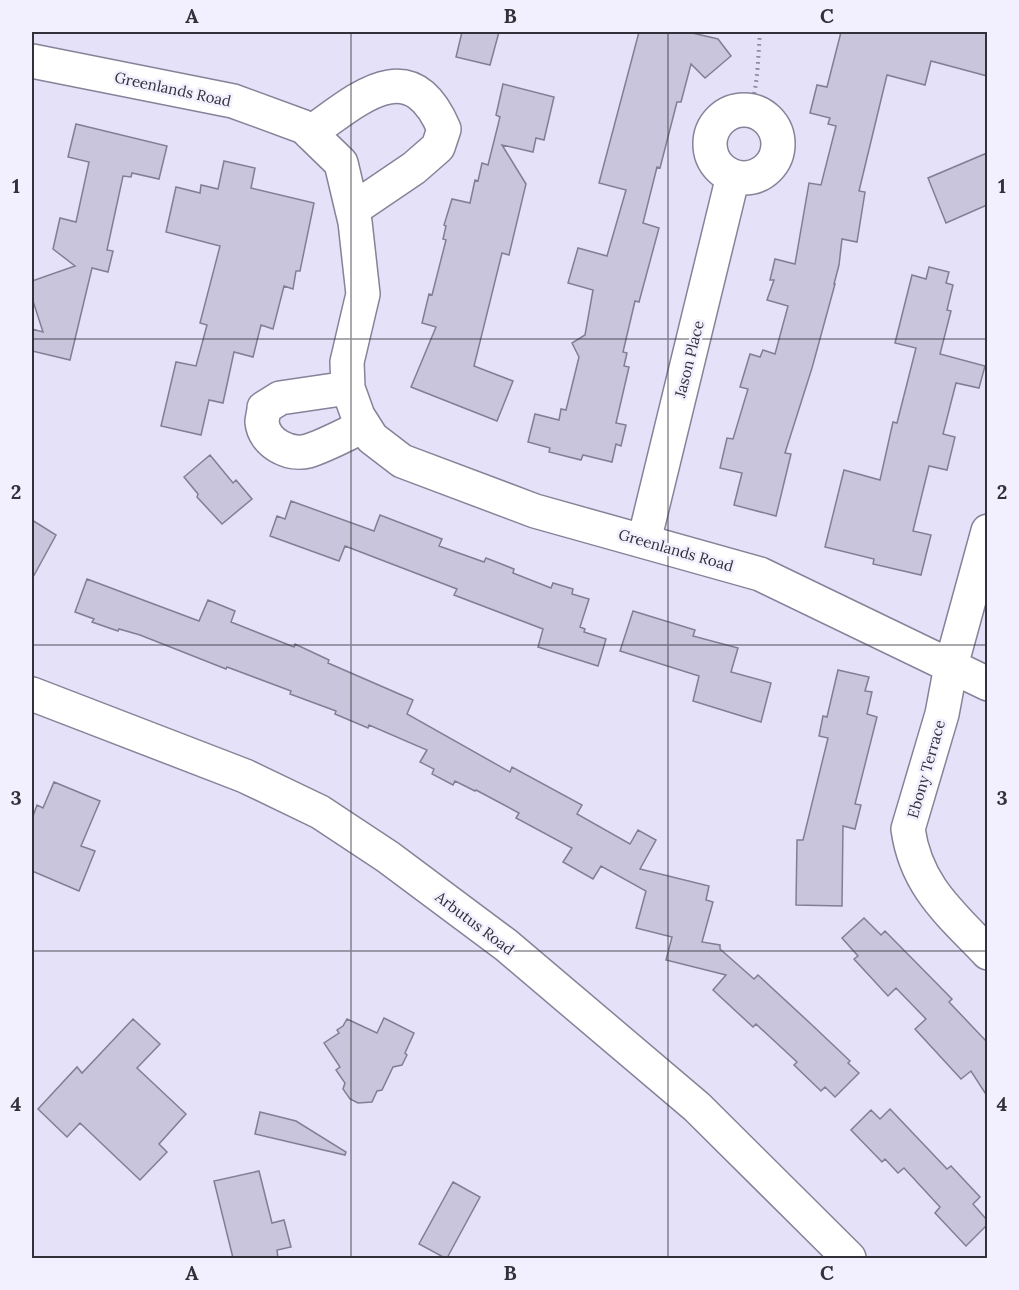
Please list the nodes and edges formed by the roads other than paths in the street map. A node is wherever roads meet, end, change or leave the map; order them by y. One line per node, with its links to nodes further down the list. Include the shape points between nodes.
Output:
1 (32, 61): 2 (street, Greenlands Road, via 233,101 304,127)
2 (310, 133): 4 (street, Greenlands Road, via 340,163); 4 (street, via 357,99 392,85 412,89 438,115 444,129 438,147)
3 (734, 176): 3 (street, via 723,171 711,153 713,131 719,121 738,111 760,114 769,121 778,141 773,163 765,171 744,178); 8 (street, Jason Place)
4 (352, 210): 5 (street, Greenlands Road, via 363,294 347,362)
5 (348, 388): 6 (street, Greenlands Road); 6 (street, via 280,398 264,408 262,423 267,438 276,446 306,452)
6 (364, 426): 8 (street, Greenlands Road, via 372,438 402,461 535,511)
7 (987, 531): 9 (street, Ebony Terrace)
8 (644, 541): 9 (street, Greenlands Road, via 760,574)
9 (951, 666): 10 (street, Greenlands Road); 12 (street, Ebony Terrace, via 942,714 908,829 910,846 930,890)
10 (987, 684)
11 (32, 694): 13 (street, Arbutus Road, via 245,776 320,812 388,857 506,945 697,1107)
12 (987, 953)
13 (849, 1258)

